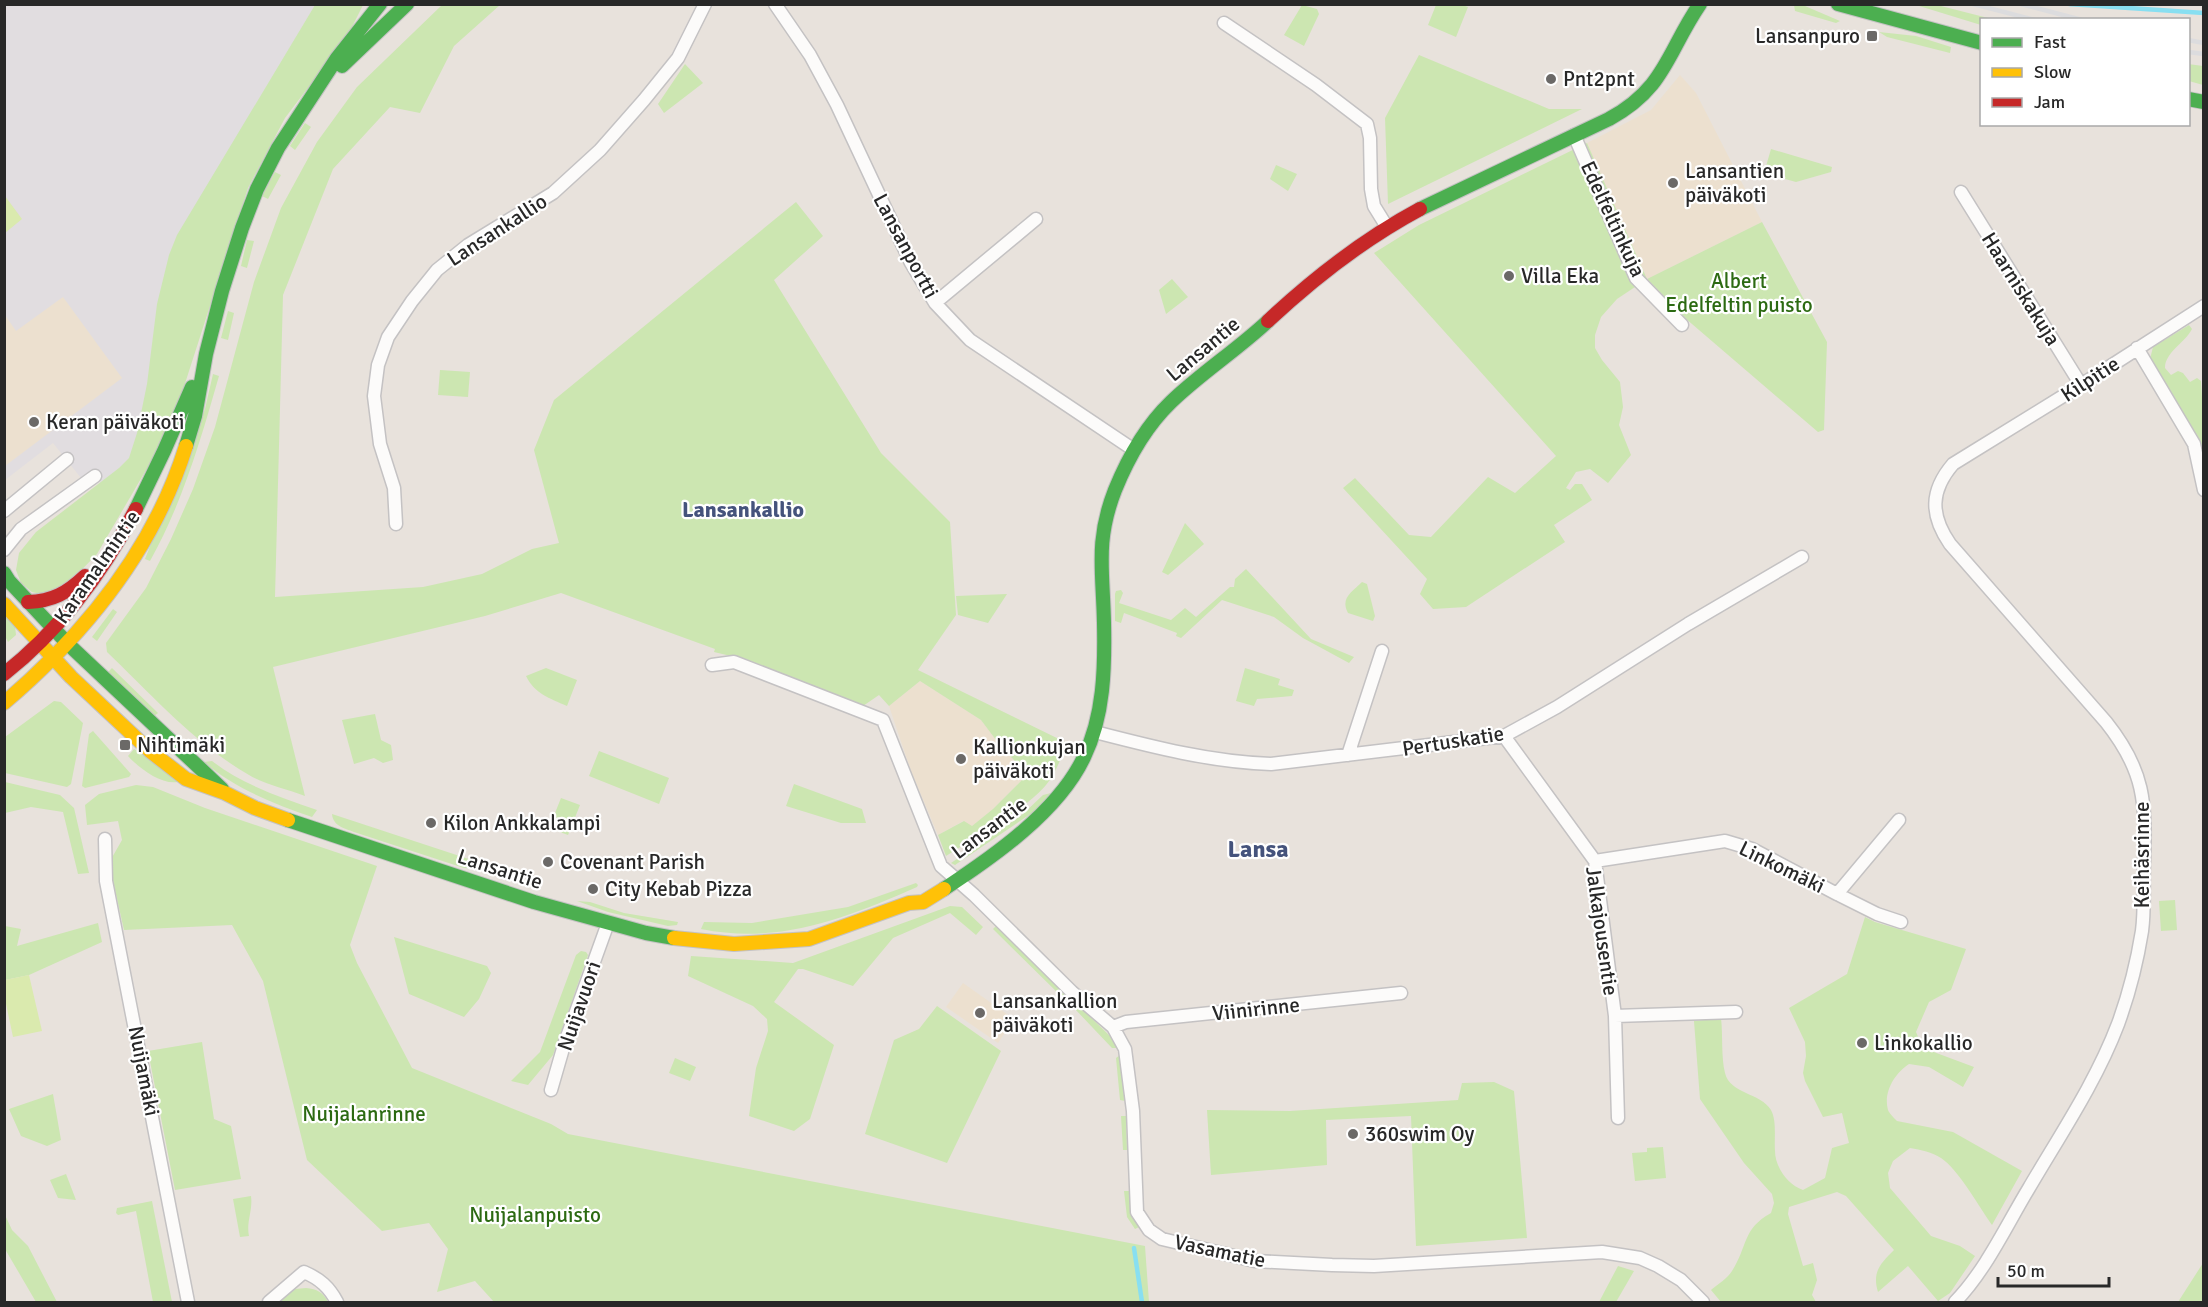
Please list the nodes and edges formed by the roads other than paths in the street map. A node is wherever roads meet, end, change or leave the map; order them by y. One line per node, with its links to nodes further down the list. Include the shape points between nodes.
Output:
1 (380, 4): 9 (street, Karamalmintie)
2 (407, 4): 9 (street, Karamalmintie)
3 (705, 4): 26 (street, Lansankallio, via 678,58 600,150 553,193 468,245 436,270 388,337 378,366 374,396 380,444 394,489)
4 (775, 4): 14 (street, Lansanportti, via 810,55 837,105 911,263)
5 (1700, 4): 10 (street, Lansantie, via 1655,84 1637,101)
6 (1838, 4): 8 (street)
7 (1224, 23): 13 (street, via 1367,124 1374,206)
8 (1980, 42)
9 (323, 83): 18 (street, Karamalmintie, via 256,190)
10 (1574, 135): 13 (street, Lansantie); 16 (street, Edelfeltinkuja, via 1636,278)
11 (1961, 192): 19 (street, Haarniskakuja)
12 (1036, 219): 14 (street)
13 (1387, 227): 21 (street, Lansantie, via 1323,272 1173,401)
14 (935, 303): 21 (street, Lansanportti, via 970,340)
15 (2204, 306): 17 (street, Kilpitie)
16 (1682, 325)
17 (2137, 348): 19 (street, Kilpitie); 24 (street, via 2194,444)
18 (206, 355): 28 (street, Karamalmintie, via 157,468); 35 (street, Karamalmintie, via 195,416 156,520 116,584)
19 (2081, 385): 20 (street, Kilpitie)
20 (1975, 449): 62 (street, Keihäsrinne, via 1943,476 1935,515 1941,530 2126,750 2140,783 2144,844 2142,928 2118,1025 2090,1084 1980,1270)
21 (1134, 450): 41 (street, Lansantie, via 1111,502 1100,558 1104,673)
22 (67, 459): 25 (street)
23 (95, 476): 27 (street, via 21,528)
24 (2204, 490)
25 (4, 511)
26 (396, 524)
27 (4, 550)
28 (112, 550): 31 (street, Karamalmintie, via 69,592 52,601); 33 (street, Karamalmintie)
29 (1802, 556): 42 (street, Pertuskatie)
30 (4, 573): 31 (street, Lansantie)
31 (28, 602): 33 (street, Lansantie)
32 (4, 604): 34 (street, Lansantie)
33 (54, 629): 34 (street, Karamalmintie); 35 (street, Lansantie)
34 (39, 644): 37 (street, Lansantie); 39 (street, Karamalmintie)
35 (69, 644): 37 (street, Karamalmintie); 44 (street, Lansantie)
36 (1382, 651): 43 (street)
37 (54, 660): 40 (street, Karamalmintie); 44 (street, Lansantie, via 150,751 186,779)
38 (712, 665): 48 (street, Vasamatie, via 734,662 882,720 941,866)
39 (4, 674)
40 (4, 703)
41 (1095, 732): 43 (street, Pertuskatie, via 1237,763 1271,764); 48 (street, Lansantie, via 1076,775 1052,806)
42 (1504, 736): 43 (street, Pertuskatie); 47 (street, Jalkajousentie)
43 (1348, 755)
44 (225, 793): 51 (street, Lansantie, via 299,824)
45 (1899, 820): 49 (street, Linkomäki)
46 (105, 839): 58 (street, Nuijamäki, via 106,881)
47 (1595, 861): 49 (street, Linkomäki, via 1725,841 1752,849); 54 (street, Jalkajousentie)
48 (956, 880): 51 (street, Lansantie, via 923,902 909,903 809,939 734,944 685,940); 55 (street, Vasamatie)
49 (1837, 894): 50 (street)
50 (1901, 922)
51 (608, 923): 56 (street, Nuijavuori)
52 (1401, 993): 55 (street, Viinirinne, via 1126,1022)
53 (1736, 1012): 54 (street)
54 (1614, 1016): 57 (street, Jalkajousentie)
55 (1113, 1027): 61 (street, Vasamatie, via 1127,1059 1137,1212 1149,1230 1162,1239 1255,1261 1332,1265 1374,1266 1602,1252 1640,1258 1658,1266 1681,1280)
56 (551, 1090)
57 (1618, 1118)
58 (188, 1302)
59 (269, 1302): 60 (street, via 304,1272 330,1289)
60 (338, 1302)
61 (1703, 1302)
62 (1955, 1302)

